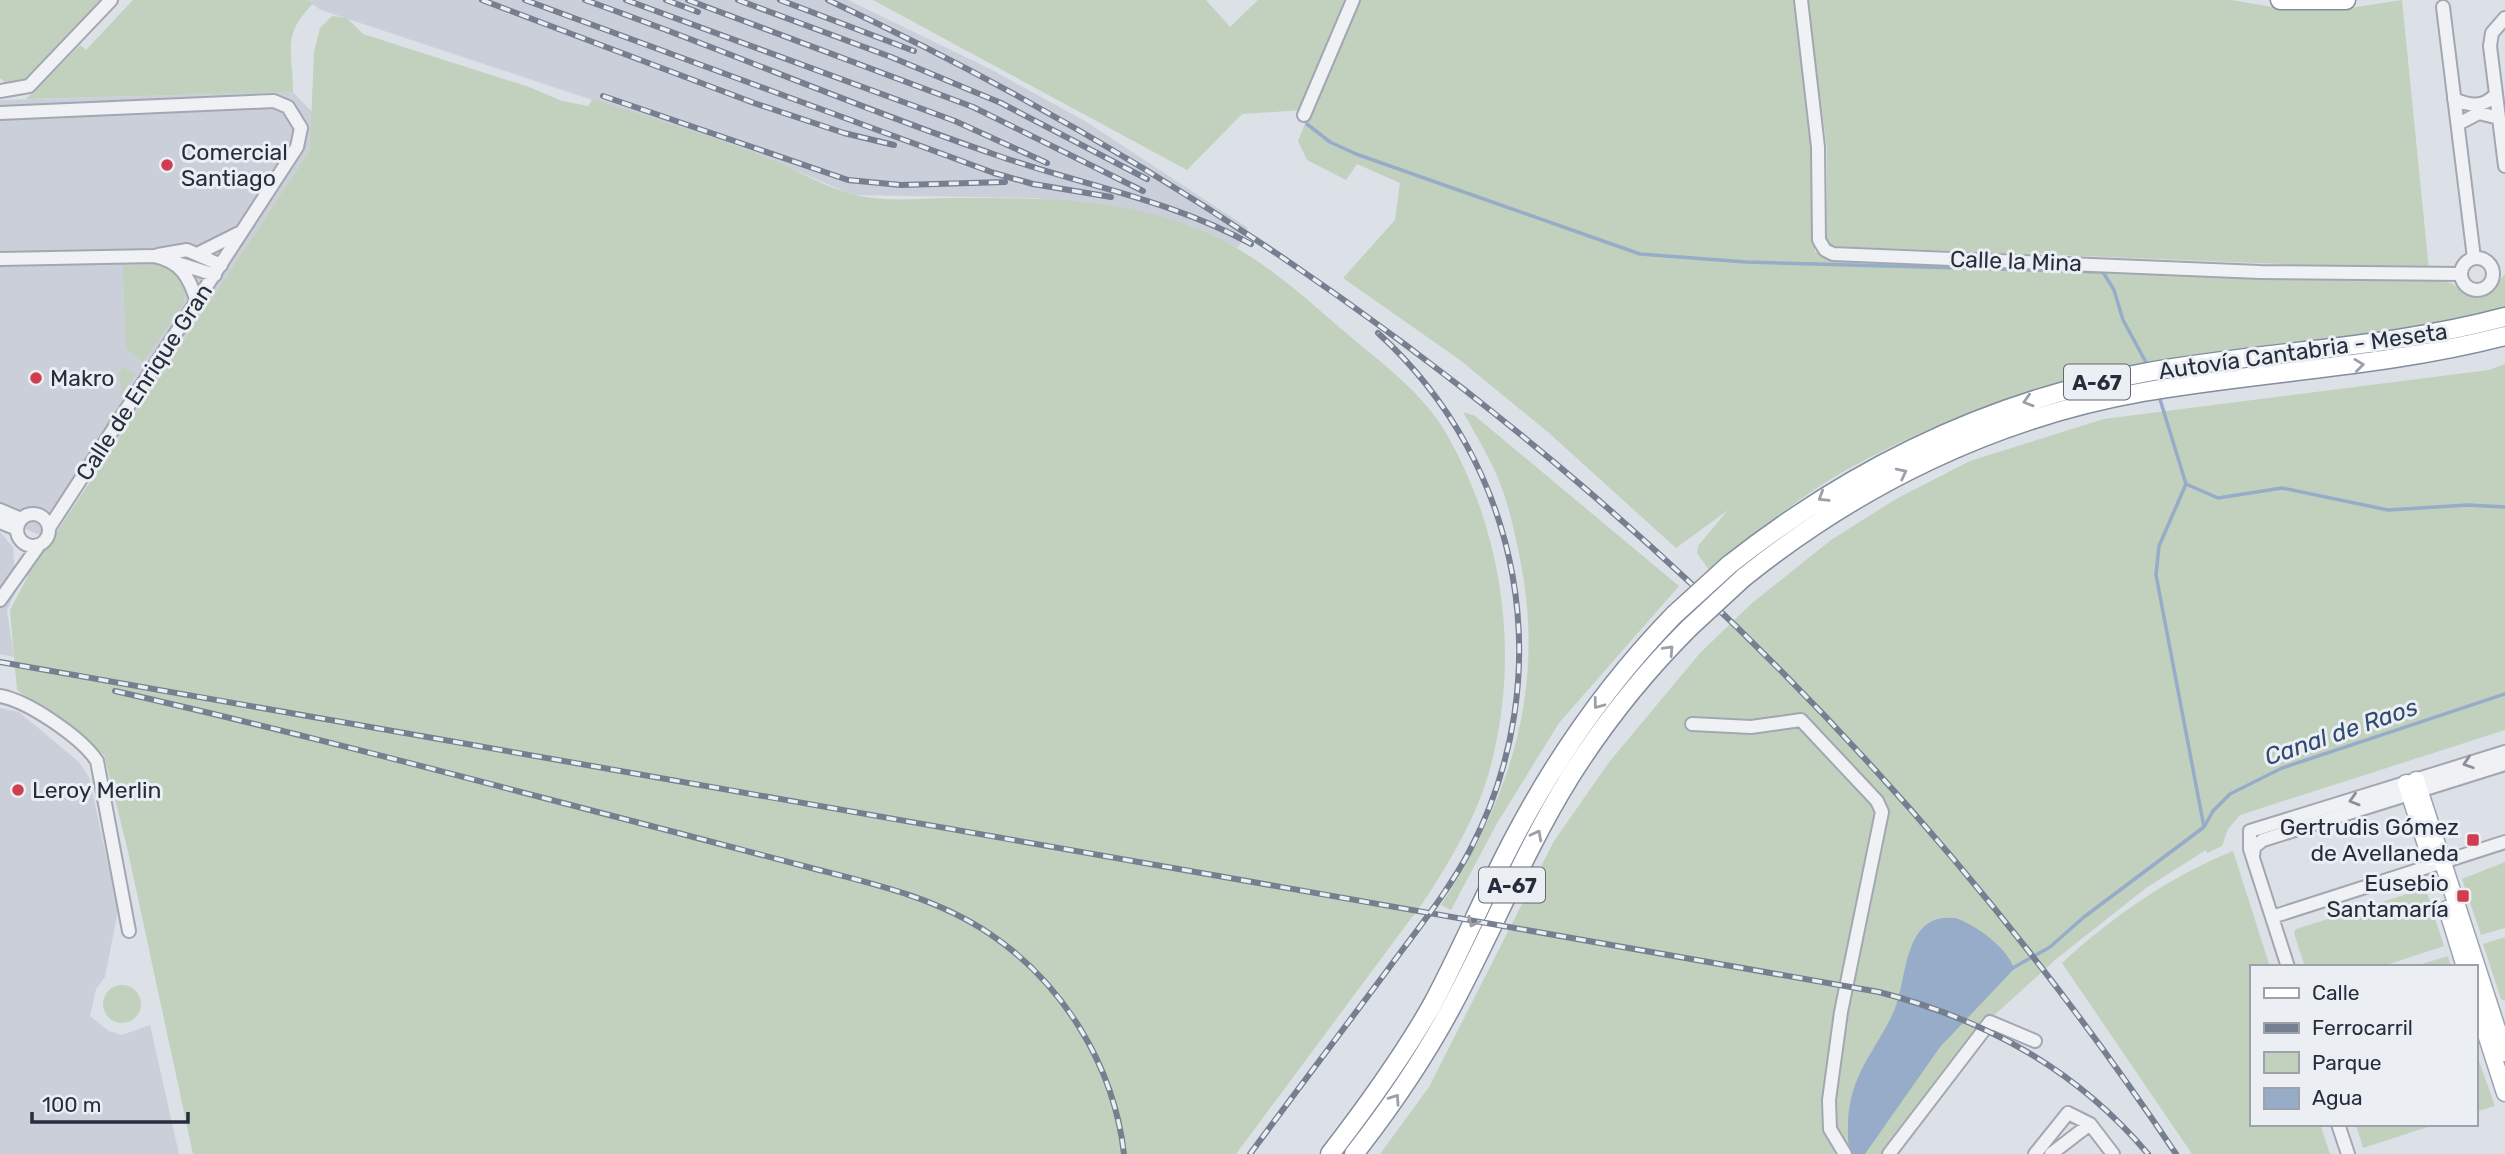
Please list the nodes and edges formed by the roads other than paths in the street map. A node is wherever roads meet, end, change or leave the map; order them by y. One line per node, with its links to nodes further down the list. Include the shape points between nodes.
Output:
1 (111, 0): 8 (street, via 29,86)
2 (1353, 0): 12 (street)
3 (1801, 0): 23 (street, Calle la Mina, via 1818,147 1819,240 1833,254 2260,272)
4 (2280, 0): 5 (highway)
5 (2346, 0)
6 (2442, 2): 9 (street)
7 (2505, 18): 10 (street, via 2490,41)
8 (0, 91)
9 (2454, 99): 10 (street); 13 (street)
10 (2499, 106): 13 (street); 14 (street)
11 (0, 113): 15 (street, Calle de Enrique Gran, via 283,102 301,128 300,140)
12 (1304, 115)
13 (2458, 124): 18 (street)
14 (2505, 166)
15 (243, 232): 16 (street); 21 (street, Calle de Enrique Gran)
16 (199, 253): 17 (street, via 176,250); 21 (street)
17 (154, 256): 19 (street); 20 (street)
18 (2474, 258): 22 (street); 23 (street, via 2465,264)
19 (0, 259)
20 (174, 261): 21 (street); 24 (street, via 190,280)
21 (218, 270): 24 (street, Calle de Enrique Gran)
22 (2499, 270): 23 (street, via 2481,289 2467,286)
23 (2462, 274)
24 (197, 302): 27 (street, Calle de Enrique Gran)
25 (2505, 317): 54 (highway, Autovía Cantabria - Meseta / A-67, one-way to 54, bridge, via 2379,343 2093,383 1943,432 1805,508 1729,565 1674,615 1612,685 1551,772)
26 (2505, 336): 61 (highway, Autovía Cantabria - Meseta / A-67, one-way to 26, bridge, via 1437,1033 1570,777 1631,692 1689,628 1805,531 1872,489 1943,454 2039,417 2142,392 2403,358)
27 (68, 499): 29 (street, Calle de Enrique Gran); 32 (street, Calle de Enrique Gran)
28 (0, 510): 31 (street)
29 (40, 515): 31 (street, via 30,514); 32 (street)
30 (0, 522): 31 (street)
31 (19, 524): 33 (street)
32 (49, 528): 34 (street)
33 (23, 543): 34 (street); 35 (street)
34 (39, 545): 35 (street)
35 (19, 573): 36 (street)
36 (0, 600)
37 (0, 696): 46 (street, via 31,707 97,761)
38 (1692, 724): 62 (street, via 1751,727 1801,720 1877,801 1882,812 1841,1013 1829,1100 1830,1129)
39 (2505, 752): 41 (street, one-way to 41)
40 (2505, 764): 41 (street)
41 (2413, 787): 43 (street, via 2263,840 2254,847); 43 (street, one-way to 43, via 2250,831); 44 (main road)
42 (2505, 842): 44 (street)
43 (2253, 858): 45 (street)
44 (2438, 864): 45 (street); 48 (main road); 49 (main road)
45 (2272, 917): 47 (street)
46 (129, 931)
47 (2287, 965)
48 (2464, 965)
49 (2470, 965)
50 (2477, 986): 52 (main road)
51 (2477, 1003): 52 (main road)
52 (2490, 1026): 55 (main road); 56 (main road)
53 (2035, 1041): 63 (street, via 1990,1022)
54 (1404, 1052): 59 (highway); 60 (highway, Autovía Cantabria - Meseta / A-67)
55 (2505, 1053)
56 (2505, 1093)
57 (2090, 1124): 64 (street, via 2068,1113); 65 (street); 66 (street)
58 (2339, 1126): 67 (street)
59 (1320, 1154)
60 (1330, 1154)
61 (1354, 1154)
62 (1844, 1154)
63 (1889, 1154)
64 (2035, 1154)
65 (2051, 1154)
66 (2113, 1154)
67 (2348, 1154)

